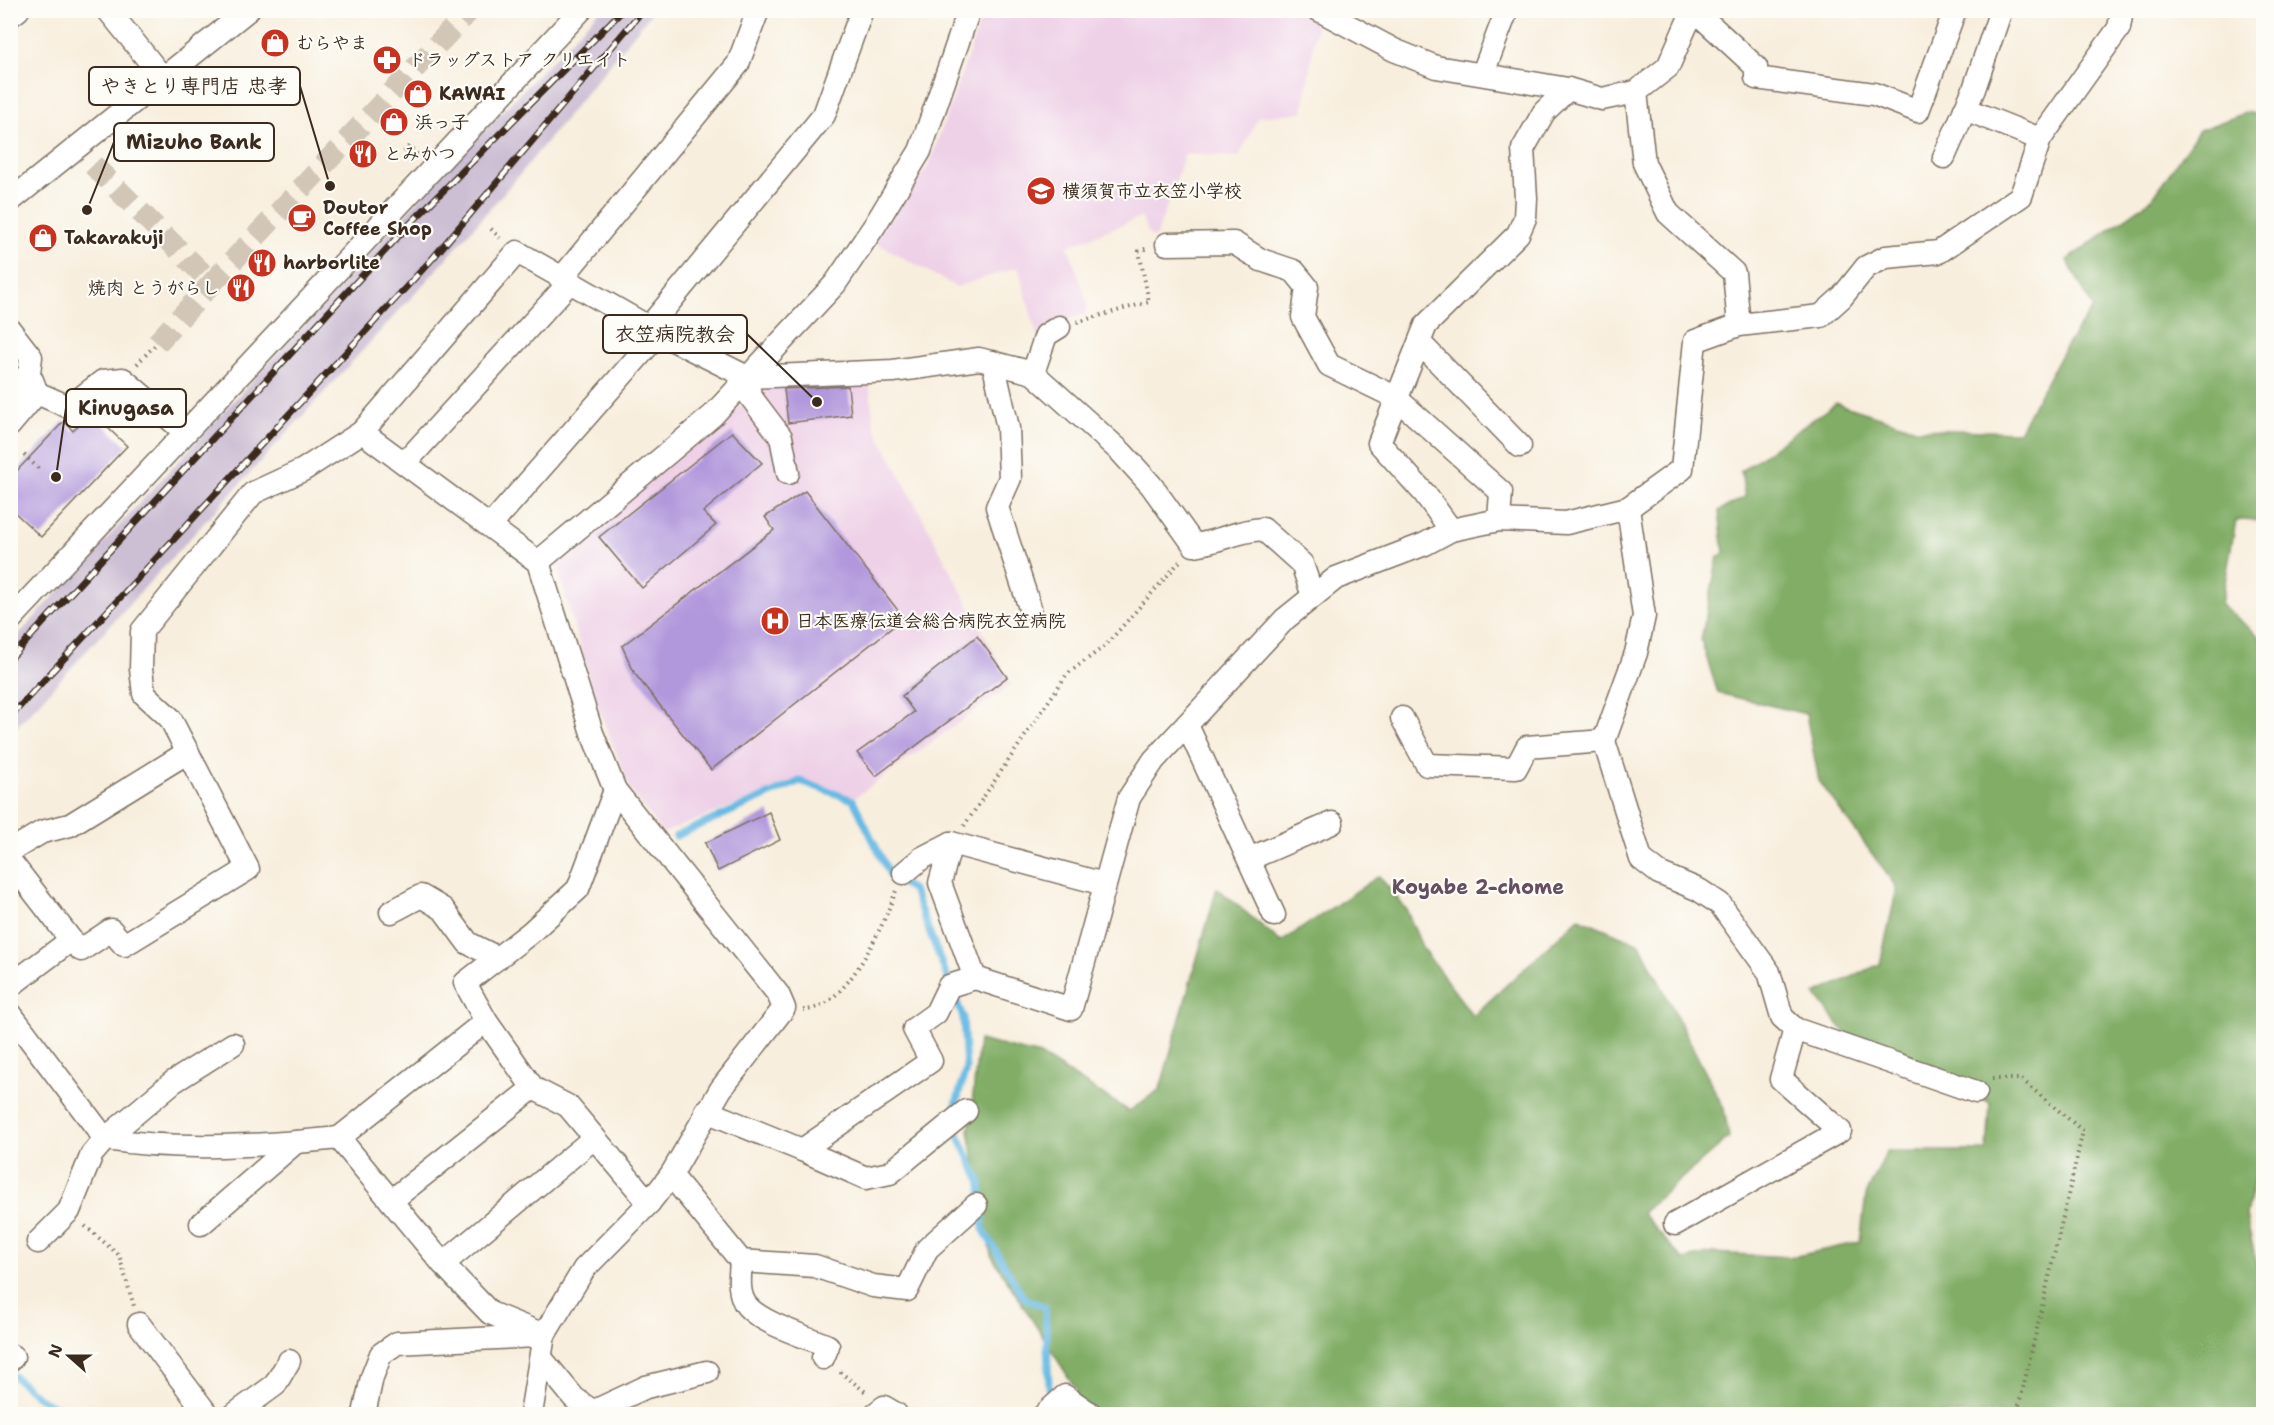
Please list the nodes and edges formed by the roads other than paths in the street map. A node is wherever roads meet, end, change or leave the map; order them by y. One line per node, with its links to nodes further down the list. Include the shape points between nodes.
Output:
1 (18, 10): 14 (street)
2 (108, 10): 16 (street)
3 (248, 10): 16 (street)
4 (581, 10): 37 (street)
5 (758, 10): 24 (street, via 738,64)
6 (862, 10): 28 (street, via 824,115)
7 (969, 10): 32 (street, via 920,151 835,284)
8 (1319, 10): 15 (street, via 1394,50 1436,67)
9 (1507, 10): 15 (street)
10 (1693, 10): 11 (street, via 1756,67 1756,78 1874,94 1918,111); 18 (street, via 1668,67)
11 (1955, 10)
12 (2001, 10): 19 (street)
13 (2122, 10): 20 (street, via 2119,28)
14 (10, 16)
15 (1482, 73): 17 (street)
16 (163, 78): 22 (street)
17 (1568, 89): 18 (street, via 1602,99); 29 (street, via 1544,112 1523,149 1525,218 1518,234 1426,325)
18 (1636, 92): 25 (street, via 1644,163 1668,213 1734,273)
19 (1965, 109): 20 (street); 21 (street)
20 (2040, 139): 25 (street, via 2021,196 1939,252 1886,257 1866,267 1842,297 1821,315)
21 (1944, 157)
22 (10, 201)
23 (1167, 244): 35 (street, via 1234,243 1261,260 1294,271 1307,287 1302,317 1329,366)
24 (565, 281): 28 (street); 38 (street, via 517,252); 40 (street)
25 (1739, 325): 42 (street, via 1695,341 1682,469)
26 (1059, 327): 31 (street, via 1046,334)
27 (10, 330): 33 (street, via 32,357)
28 (654, 330): 32 (street); 44 (street)
29 (1420, 344): 35 (street); 39 (street)
30 (993, 362): 31 (street); 32 (street, via 979,359 893,371); 48 (street, via 1008,428 1010,478 997,507)
31 (1033, 373): 47 (street, via 1121,452 1151,484 1194,544 1216,543 1244,530 1263,529 1302,564)
32 (747, 377): 41 (street, via 750,396 781,437); 46 (street, via 712,416)
33 (33, 383): 34 (street); 36 (street); 37 (street, via 69,407 103,381 123,379)
34 (10, 395)
35 (1395, 397): 43 (street, via 1501,492); 45 (street, via 1379,443)
36 (10, 425)
37 (185, 432): 49 (street)
38 (362, 432): 40 (street); 53 (street, via 303,470 253,494 142,631 144,693 170,718)
39 (1520, 446)
40 (405, 463): 44 (street)
41 (788, 473)
42 (1628, 508): 43 (street, via 1566,523); 52 (street, via 1644,616 1636,653)
43 (1499, 520): 45 (street)
44 (491, 525): 46 (street)
45 (1451, 530): 47 (street, via 1336,578)
46 (538, 562): 54 (street, via 592,733)
47 (1313, 596): 51 (street, via 1285,619)
48 (1030, 608)
49 (10, 619)
50 (1402, 718): 52 (street, via 1427,765 1516,768 1527,747)
51 (1187, 725): 58 (street); 61 (street, via 1154,760 1129,798)
52 (1604, 741): 70 (street, via 1641,859 1659,873 1720,904 1770,972 1782,1017)
53 (188, 752): 57 (street, via 70,825 42,832); 64 (street, via 248,869 124,945 111,930 81,950)
54 (615, 790): 65 (street, via 578,889); 74 (street, via 778,994 784,1008)
55 (1332, 823): 58 (street)
56 (951, 843): 60 (street); 61 (street); 66 (street, via 940,883)
57 (10, 851)
58 (1249, 859): 63 (street)
59 (10, 861): 64 (street)
60 (904, 873)
61 (1104, 884): 66 (street, via 1071,1010)
62 (391, 912): 65 (street, via 421,896 443,909 468,943)
63 (1274, 915)
64 (71, 940): 67 (street)
65 (498, 958): 69 (street, via 465,983)
66 (975, 978): 80 (street, via 950,986 936,1013 914,1029 931,1061)
67 (10, 986)
68 (10, 1013): 78 (street)
69 (486, 1021): 73 (street); 76 (street)
70 (1796, 1029): 72 (street); 86 (street, via 1781,1079 1840,1131)
71 (233, 1044): 78 (street, via 173,1082)
72 (1982, 1085)
73 (533, 1088): 77 (street, via 568,1106); 82 (street)
74 (706, 1111): 80 (street); 81 (street)
75 (966, 1112): 80 (street, via 891,1173 866,1178)
76 (339, 1138): 79 (street); 82 (street)
77 (594, 1138): 83 (street); 89 (street)
78 (105, 1139): 79 (street, via 147,1146); 87 (street, via 92,1154 69,1211)
79 (296, 1142): 85 (street)
80 (802, 1150)
81 (671, 1175): 83 (street); 88 (street)
82 (391, 1201): 89 (street)
83 (650, 1203): 91 (street, via 584,1269)
84 (975, 1205): 88 (street, via 927,1249 907,1290 873,1286 815,1266)
85 (201, 1224)
86 (1675, 1224)
87 (38, 1242)
88 (741, 1261): 94 (street, via 740,1290 747,1306 828,1346)
89 (443, 1264): 91 (street, via 490,1313)
90 (139, 1324): 99 (street)
91 (544, 1335): 93 (street); 101 (street, via 397,1342 381,1354)
92 (10, 1355): 95 (street)
93 (541, 1358): 98 (street, via 574,1398); 102 (street)
94 (823, 1358)
95 (10, 1360)
96 (289, 1361): 100 (street, via 275,1385)
97 (707, 1372): 98 (street, via 646,1387)
98 (594, 1413)
99 (207, 1414)
100 (234, 1414)
101 (364, 1414)
102 (531, 1414)
103 (1045, 1414): 104 (street, via 1065,1396)
104 (1091, 1414)

